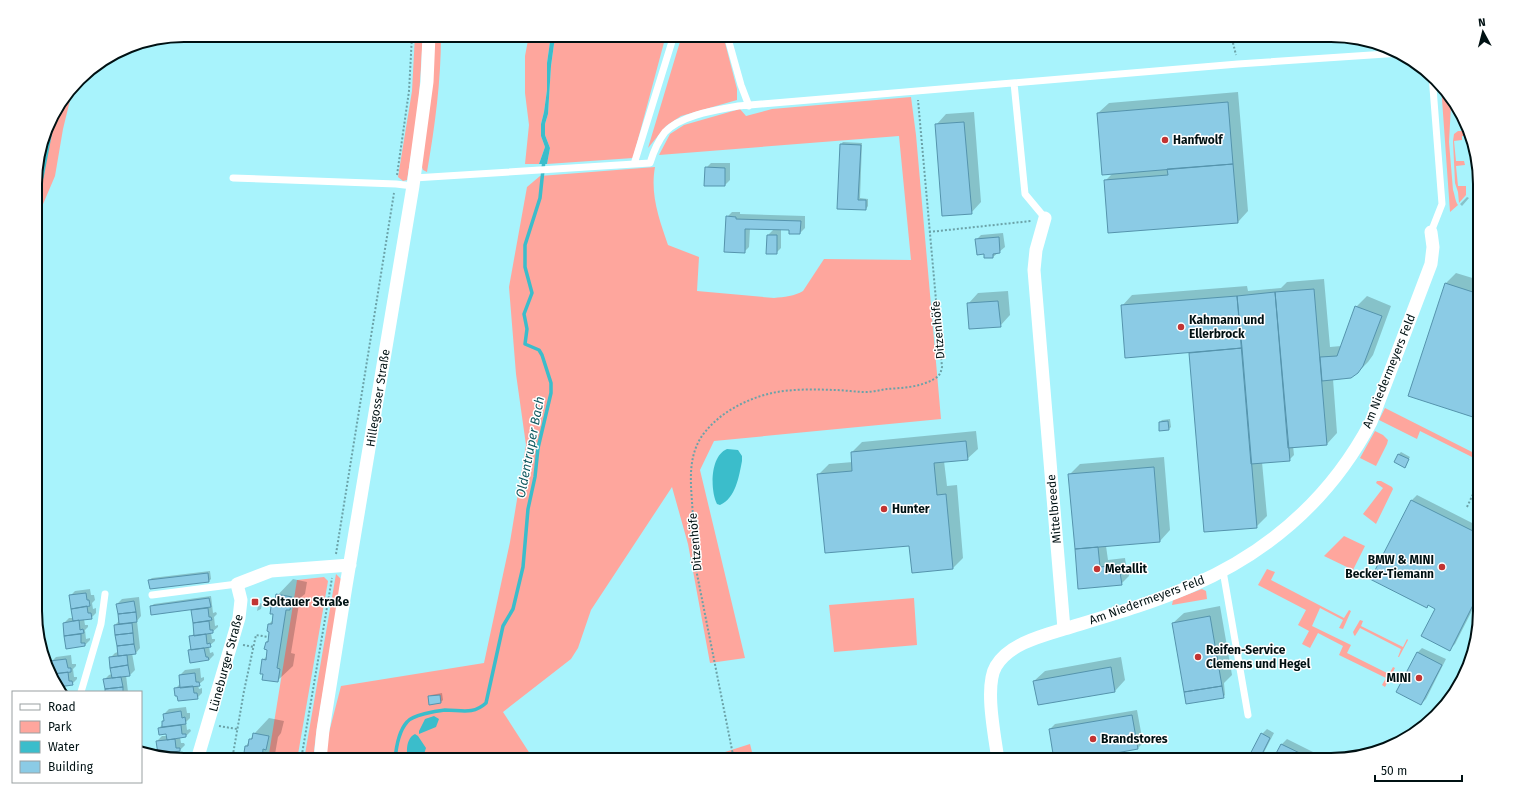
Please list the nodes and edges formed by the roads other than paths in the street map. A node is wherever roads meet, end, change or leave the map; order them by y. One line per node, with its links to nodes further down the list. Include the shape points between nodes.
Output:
1 (429, 42): 10 (street, Hillegosser Straße, via 427,82)
2 (672, 42): 8 (lane)
3 (729, 42): 7 (lane)
4 (1387, 54): 5 (lane)
5 (1014, 83): 7 (lane); 11 (lane, via 1025,194)
6 (1433, 86): 12 (lane, via 1442,204)
7 (749, 106): 8 (lane, via 712,112 673,125 664,133 650,163)
8 (634, 164): 10 (lane)
9 (233, 178): 10 (lane, via 396,184)
10 (414, 182): 13 (street, Hillegosser Straße)
11 (1044, 218): 18 (street, Mittelbreede, via 1034,270)
12 (1431, 232): 14 (street, Am Niedermeyers Feld, via 1431,264 1380,400 1362,438 1339,472 1294,522 1270,541)
13 (350, 565): 15 (street, via 271,571); 22 (street, Hillegosser Straße)
14 (1223, 571): 18 (street, Am Niedermeyers Feld, via 1173,593); 20 (lane)
15 (237, 584): 17 (lane); 21 (street, Lüneburger Straße, via 241,600 239,618)
16 (105, 594): 19 (lane, via 101,624)
17 (152, 595)
18 (1064, 629): 23 (street, via 1026,643 1008,654 996,666 991,682 991,694)
19 (82, 691)
20 (1248, 715)
21 (199, 753)
22 (321, 753)
23 (997, 753)

